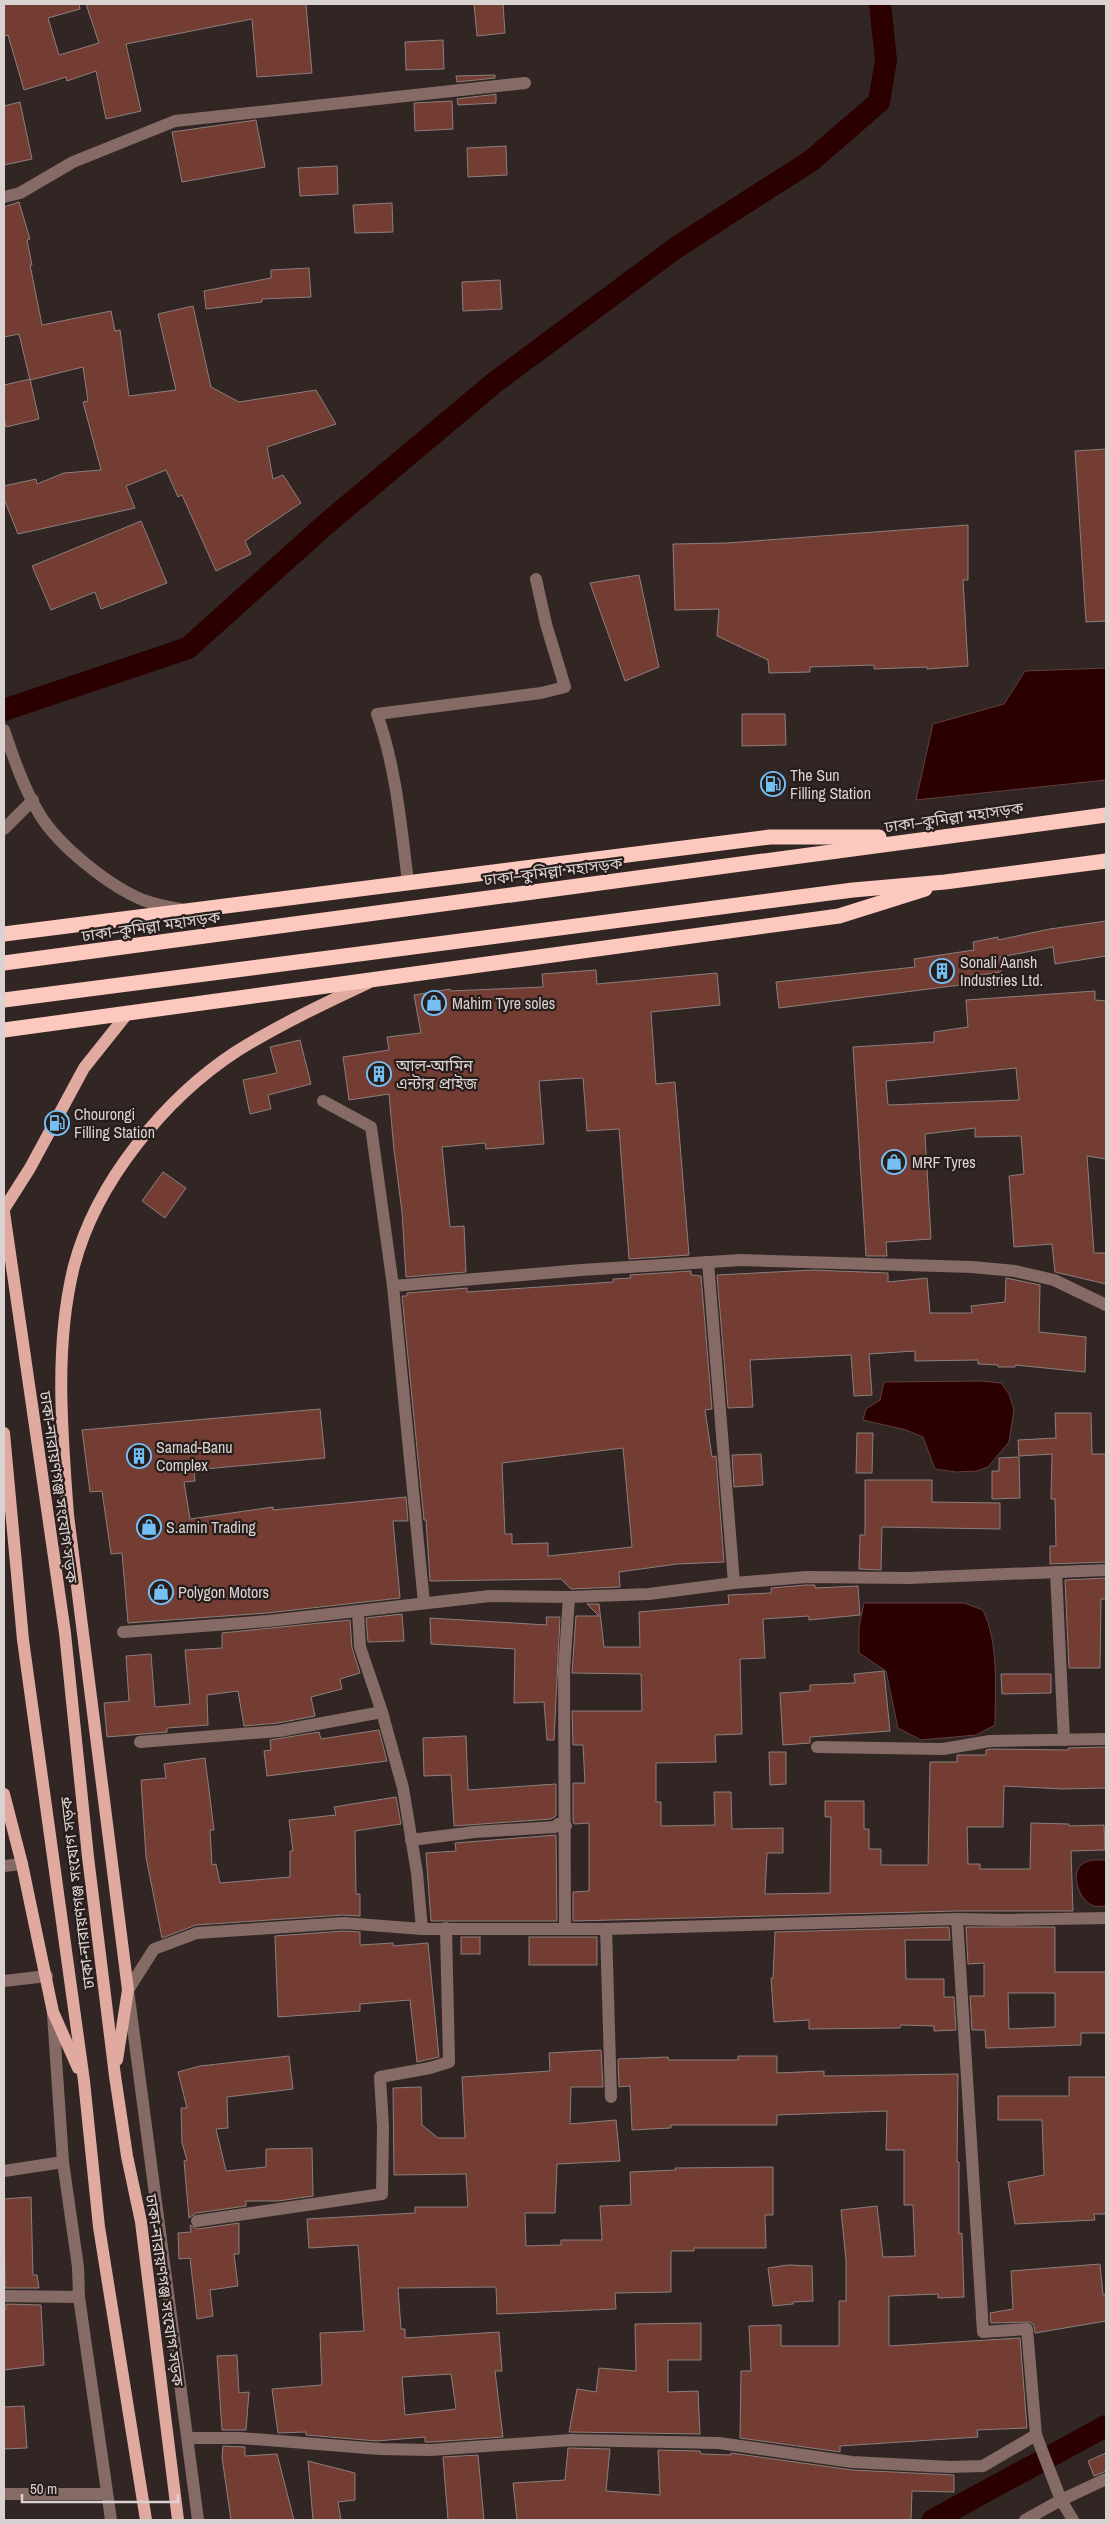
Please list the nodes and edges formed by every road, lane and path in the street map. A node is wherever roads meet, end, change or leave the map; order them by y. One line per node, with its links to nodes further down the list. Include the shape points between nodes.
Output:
1 (525, 83): 2 (street, via 175,122 73,162 20,193)
2 (4, 197)
3 (536, 579): 10 (street, via 565,687 541,693 377,714 400,817)
4 (4, 730): 5 (street, via 16,766)
5 (33, 800): 7 (street); 12 (street, via 40,815 68,846 108,879 142,900)
6 (1106, 815): 8 (highway, ঢাকা–কুমিল্লা মহাসড়ক)
7 (4, 830)
8 (928, 838): 10 (highway, via 770,837); 14 (highway, ঢাকা–কুমিল্লা মহাসড়ক)
9 (1106, 861): 11 (highway)
10 (408, 882): 12 (highway)
11 (945, 882): 15 (highway, via 839,916); 16 (highway, via 853,890)
12 (183, 910): 13 (highway)
13 (4, 934)
14 (4, 963)
15 (374, 980): 17 (highway); 50 (main road, via 235,1052 180,1098 147,1133 107,1188 88,1224 74,1266 67,1303 61,1390 68,1515)
16 (4, 1000)
17 (127, 1014): 18 (highway); 20 (main road, via 84,1068)
18 (4, 1030)
19 (323, 1101): 22 (street, via 371,1127)
20 (4, 1211): 52 (main road, ঢাকা-নারায়ণগঞ্জ সংযোগ সড়ক, via 65,1633)
21 (708, 1262): 22 (street); 23 (street, via 742,1260 989,1268 1054,1280); 27 (street)
22 (392, 1286): 29 (street)
23 (1106, 1305)
24 (4, 1433): 53 (main road, ঢাকা-নারায়ণগঞ্জ সংযোগ সড়ক, via 23,1640)
25 (1106, 1570): 26 (street)
26 (1056, 1572): 27 (street, via 909,1578 806,1577); 34 (street)
27 (734, 1582): 28 (street, via 649,1594)
28 (569, 1597): 29 (street, via 490,1596); 38 (street, via 564,1671)
29 (424, 1603): 30 (street)
30 (358, 1612): 31 (street); 32 (street, via 360,1647)
31 (123, 1632)
32 (382, 1712): 35 (street, via 279,1732); 39 (street, via 403,1788)
33 (1106, 1739): 34 (street)
34 (1064, 1740): 36 (street, via 990,1741 943,1749)
35 (140, 1742)
36 (817, 1747)
37 (4, 1794): 40 (main road)
38 (566, 1826): 39 (street, via 558,1824 555,1827); 46 (street)
39 (411, 1840): 44 (street)
40 (22, 1864): 41 (street); 48 (main road)
41 (4, 1866)
42 (957, 1918): 43 (street); 47 (street); 60 (street, via 983,2332 1027,2329)
43 (1106, 1918)
44 (422, 1928): 45 (street); 50 (street, via 344,1923 197,1933 154,1949)
45 (446, 1928): 46 (street); 57 (street, via 449,2062 380,2077 382,2194)
46 (565, 1929): 47 (street)
47 (606, 1929): 54 (street)
48 (47, 1976): 49 (street); 51 (main road)
49 (4, 1982)
50 (128, 1990): 52 (main road); 61 (street)
51 (53, 2012): 53 (main road); 55 (street)
52 (115, 2076): 68 (main road, ঢাকা-নারায়ণগঞ্জ সংযোগ সড়ক, via 141,2222)
53 (84, 2081): 67 (main road, ঢাকা-নারায়ণগঞ্জ সংযোগ সড়ক, via 91,2165 107,2284)
54 (611, 2096)
55 (63, 2162): 56 (street); 59 (street, via 78,2267)
56 (4, 2171)
57 (197, 2220)
58 (4, 2296): 59 (street)
59 (79, 2297): 64 (street)
60 (1036, 2436): 61 (street, via 983,2466 950,2467 852,2462 718,2443 570,2440 431,2450 240,2438); 65 (street)
61 (188, 2438): 69 (street)
62 (1106, 2479): 65 (street)
63 (4, 2494): 64 (street)
64 (107, 2494): 66 (street)
65 (1061, 2500): 70 (street); 71 (street)
66 (111, 2520)
67 (146, 2520)
68 (178, 2520)
69 (198, 2520)
70 (1026, 2520)
71 (1073, 2520)

